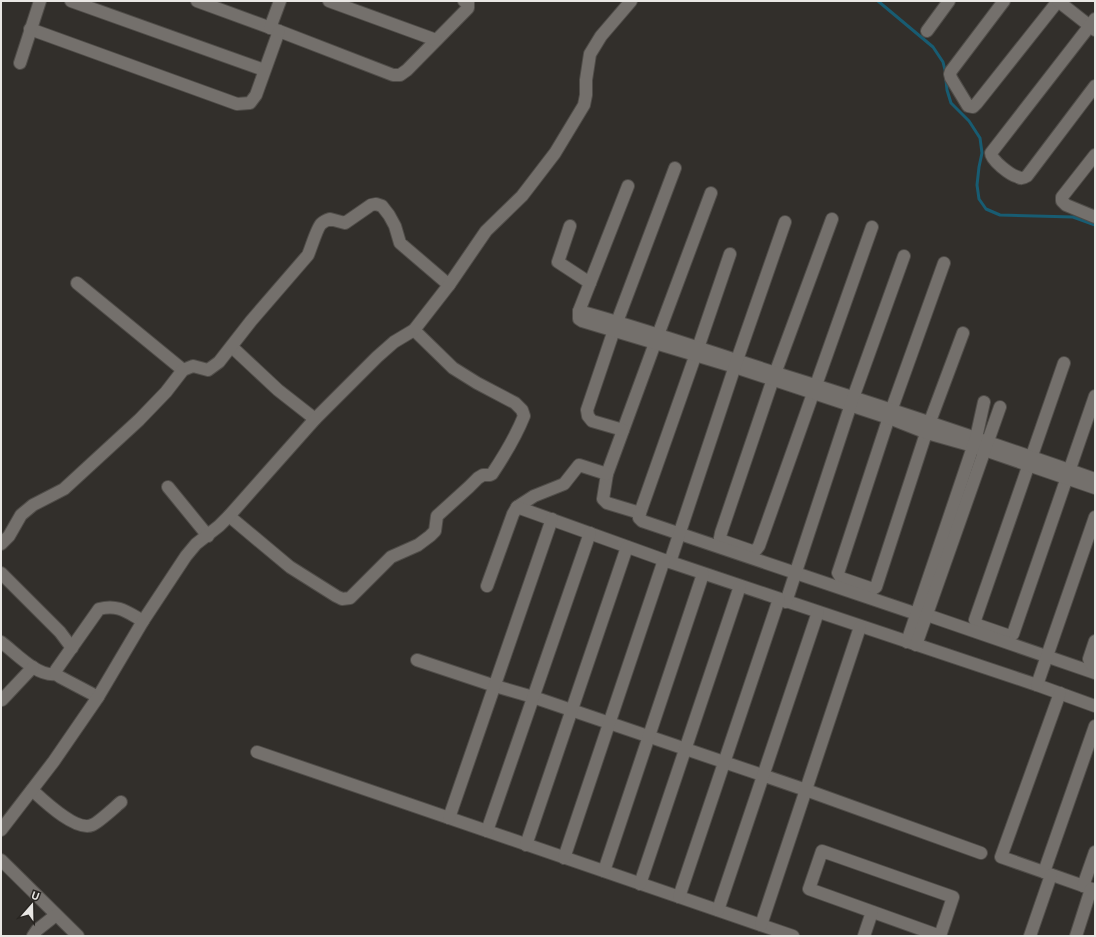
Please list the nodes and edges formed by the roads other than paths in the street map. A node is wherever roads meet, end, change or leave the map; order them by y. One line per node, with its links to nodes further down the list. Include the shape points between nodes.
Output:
1 (40, 1): 12 (street)
2 (71, 1): 17 (street)
3 (197, 1): 13 (street)
4 (280, 1): 13 (street)
5 (329, 1): 15 (street)
6 (464, 1): 15 (street, via 468,2 468,8)
7 (631, 1): 33 (street, via 601,36 590,54 584,105 555,153 522,196 486,231)
8 (948, 1): 14 (street)
9 (1004, 1): 10 (street, via 951,70 951,78 968,106 973,107 977,103)
10 (1058, 1): 11 (street)
11 (1093, 25): 18 (street, via 991,153 991,157 1017,177 1027,176)
12 (30, 29): 16 (street); 17 (street, via 237,104 250,103 256,95)
13 (275, 29): 15 (street, via 392,75 400,75 407,70); 17 (street)
14 (926, 31)
15 (436, 40)
16 (20, 63)
17 (264, 70)
18 (1095, 86)
19 (1095, 155): 23 (street, via 1062,197 1062,202)
20 (675, 168): 34 (street)
21 (628, 186): 32 (street)
22 (711, 193): 37 (street)
23 (1095, 217)
24 (832, 218): 43 (street)
25 (785, 222): 40 (street)
26 (570, 226): 32 (street, via 558,262)
27 (872, 227): 44 (street)
28 (730, 254): 39 (street)
29 (904, 256): 46 (street)
30 (944, 263): 49 (street)
31 (77, 283): 42 (street)
32 (590, 283): 34 (street, via 579,311 579,319)
33 (449, 285): 35 (street); 38 (street, via 400,243 395,226 385,208 373,204 345,223 330,219 321,224 308,256)
34 (616, 326): 37 (street); 52 (street, via 587,410 592,421)
35 (414, 330): 50 (street, via 377,356); 63 (street, via 453,368 515,403 522,410 524,416 521,423 492,474 478,478 437,516 434,531 430,536 418,545 390,557 350,598 342,599 336,596 290,567)
36 (963, 334): 51 (street)
37 (656, 339): 39 (street); 52 (street)
38 (232, 346): 42 (street, via 208,370 193,366); 50 (street, via 278,390)
39 (697, 352): 40 (street); 62 (street)
40 (736, 363): 43 (street); 67 (street)
41 (1064, 363): 55 (street)
42 (183, 370): 68 (street, via 135,424 64,489 33,505)
43 (775, 376): 44 (street); 44 (street, via 720,538 752,551 759,546)
44 (814, 388): 46 (street)
45 (1095, 396): 57 (street)
46 (852, 402): 49 (street); 73 (street)
47 (984, 402): 53 (street)
48 (1000, 407): 54 (street)
49 (890, 414): 51 (street); 51 (street, via 838,573 841,578 873,589 876,587)
50 (315, 419): 63 (street)
51 (928, 428): 53 (street)
52 (623, 430): 56 (street)
53 (974, 442): 54 (street); 79 (street)
54 (986, 446): 55 (street); 79 (street)
55 (1030, 461): 57 (street); 57 (street, via 975,620 978,625 1008,636 1013,634)
56 (607, 474): 61 (street, via 579,465 564,484 534,496); 62 (street, via 603,499 607,503)
57 (1068, 474): 58 (street); 60 (street)
58 (1095, 479)
59 (168, 487): 69 (street)
60 (1095, 488)
61 (517, 507): 65 (street); 75 (street)
62 (640, 512): 67 (street, via 639,518 642,521)
63 (229, 516): 69 (street)
64 (1095, 517): 86 (street)
65 (552, 519): 66 (street); 93 (street)
66 (590, 533): 70 (street); 95 (street)
67 (679, 534): 71 (street); 73 (street)
68 (4, 536)
69 (208, 536): 80 (street, via 196,544 186,556)
70 (627, 547): 71 (street); 99 (street)
71 (667, 562): 74 (street); 100 (street)
72 (1, 573): 85 (street, via 60,632)
73 (795, 573): 77 (street); 79 (street)
74 (703, 574): 76 (street); 102 (street)
75 (487, 586)
76 (740, 586): 77 (street); 103 (street)
77 (782, 600): 78 (street); 105 (street)
78 (818, 612): 81 (street); 106 (street)
79 (922, 614): 84 (street); 86 (street)
80 (143, 621): 85 (street, via 115,607 99,609); 96 (street)
81 (860, 627): 84 (street); 108 (street)
82 (1095, 641): 88 (street, via 1089,659 1091,664)
83 (1, 642): 89 (street)
84 (912, 644): 92 (street)
85 (72, 648): 91 (street, via 56,670)
86 (1046, 657): 90 (street); 92 (street)
87 (417, 660): 93 (street)
88 (1095, 665)
89 (33, 667): 91 (street, via 43,673); 97 (street)
90 (1095, 673)
91 (56, 674): 96 (street)
92 (1037, 685): 94 (street)
93 (495, 686): 95 (street); 110 (street)
94 (1060, 693): 98 (street); 119 (street, via 1001,857)
95 (533, 697): 99 (street); 112 (street)
96 (98, 698): 107 (street)
97 (2, 700)
98 (1095, 706)
99 (572, 710): 100 (street); 113 (street)
100 (609, 723): 102 (street); 116 (street)
101 (1095, 726): 119 (street)
102 (649, 736): 103 (street); 118 (street)
103 (686, 749): 105 (street); 120 (street)
104 (257, 752): 110 (street)
105 (724, 762): 106 (street); 122 (street)
106 (763, 776): 108 (street); 123 (street)
107 (32, 790): 109 (street, via 58,813 83,826 91,826); 111 (street)
108 (806, 790): 115 (street); 126 (street)
109 (121, 802)
110 (449, 818): 112 (street)
111 (1, 830)
112 (487, 832): 113 (street)
113 (526, 845): 116 (street)
114 (1095, 852): 121 (street)
115 (981, 853)
116 (564, 858): 118 (street)
117 (1, 860): 125 (street)
118 (604, 872): 120 (street)
119 (1048, 874): 121 (street); 131 (street)
120 (640, 884): 122 (street)
121 (1090, 888): 132 (street)
122 (679, 897): 123 (street)
123 (718, 910): 126 (street)
124 (872, 912): 124 (street, via 940,936 953,897 822,851 808,890); 130 (street)
125 (56, 915): 127 (street); 128 (street)
126 (761, 925): 129 (street)
127 (33, 936)
128 (78, 936)
129 (793, 936)
130 (864, 936)
131 (1030, 936)
132 (1076, 936)

